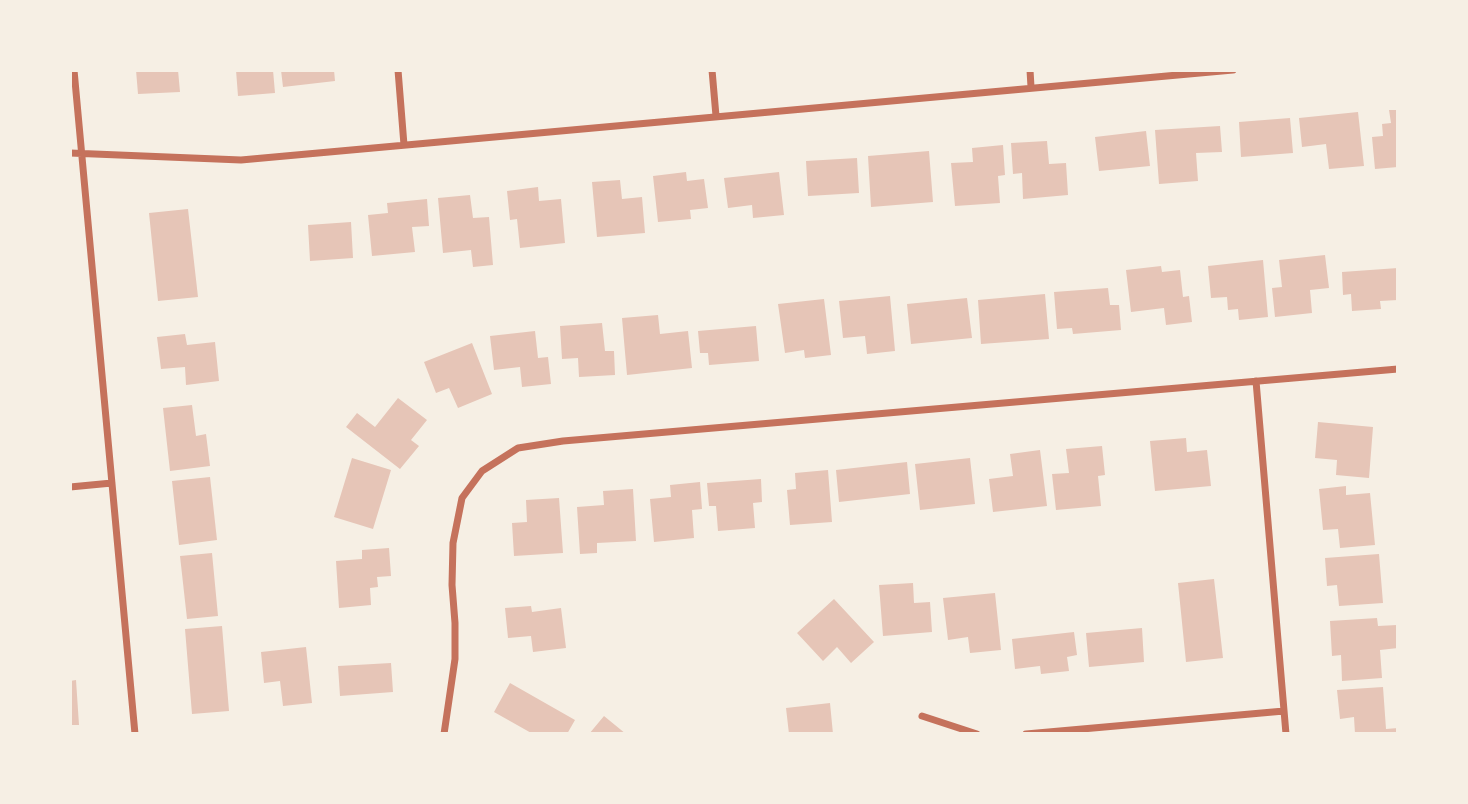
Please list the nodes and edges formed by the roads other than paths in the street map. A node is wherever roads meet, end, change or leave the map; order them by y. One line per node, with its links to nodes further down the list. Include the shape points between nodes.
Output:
1 (74, 70): 10 (street)
2 (398, 70): 8 (street)
3 (712, 70): 7 (street)
4 (1030, 70): 6 (street)
5 (1233, 70): 6 (street)
6 (1031, 88): 7 (street)
7 (716, 116): 8 (street)
8 (404, 145): 10 (street, via 241,160)
9 (70, 153): 10 (street)
10 (82, 154): 13 (street)
11 (1398, 369): 12 (street)
12 (1256, 382): 15 (street); 18 (street, via 518,447 482,471 462,498 453,543 455,659)
13 (112, 483): 14 (street); 17 (street)
14 (70, 487)
15 (1284, 712): 20 (street); 21 (street)
16 (922, 716): 19 (street)
17 (135, 734)
18 (444, 734)
19 (977, 734)
20 (1026, 734)
21 (1286, 734)

